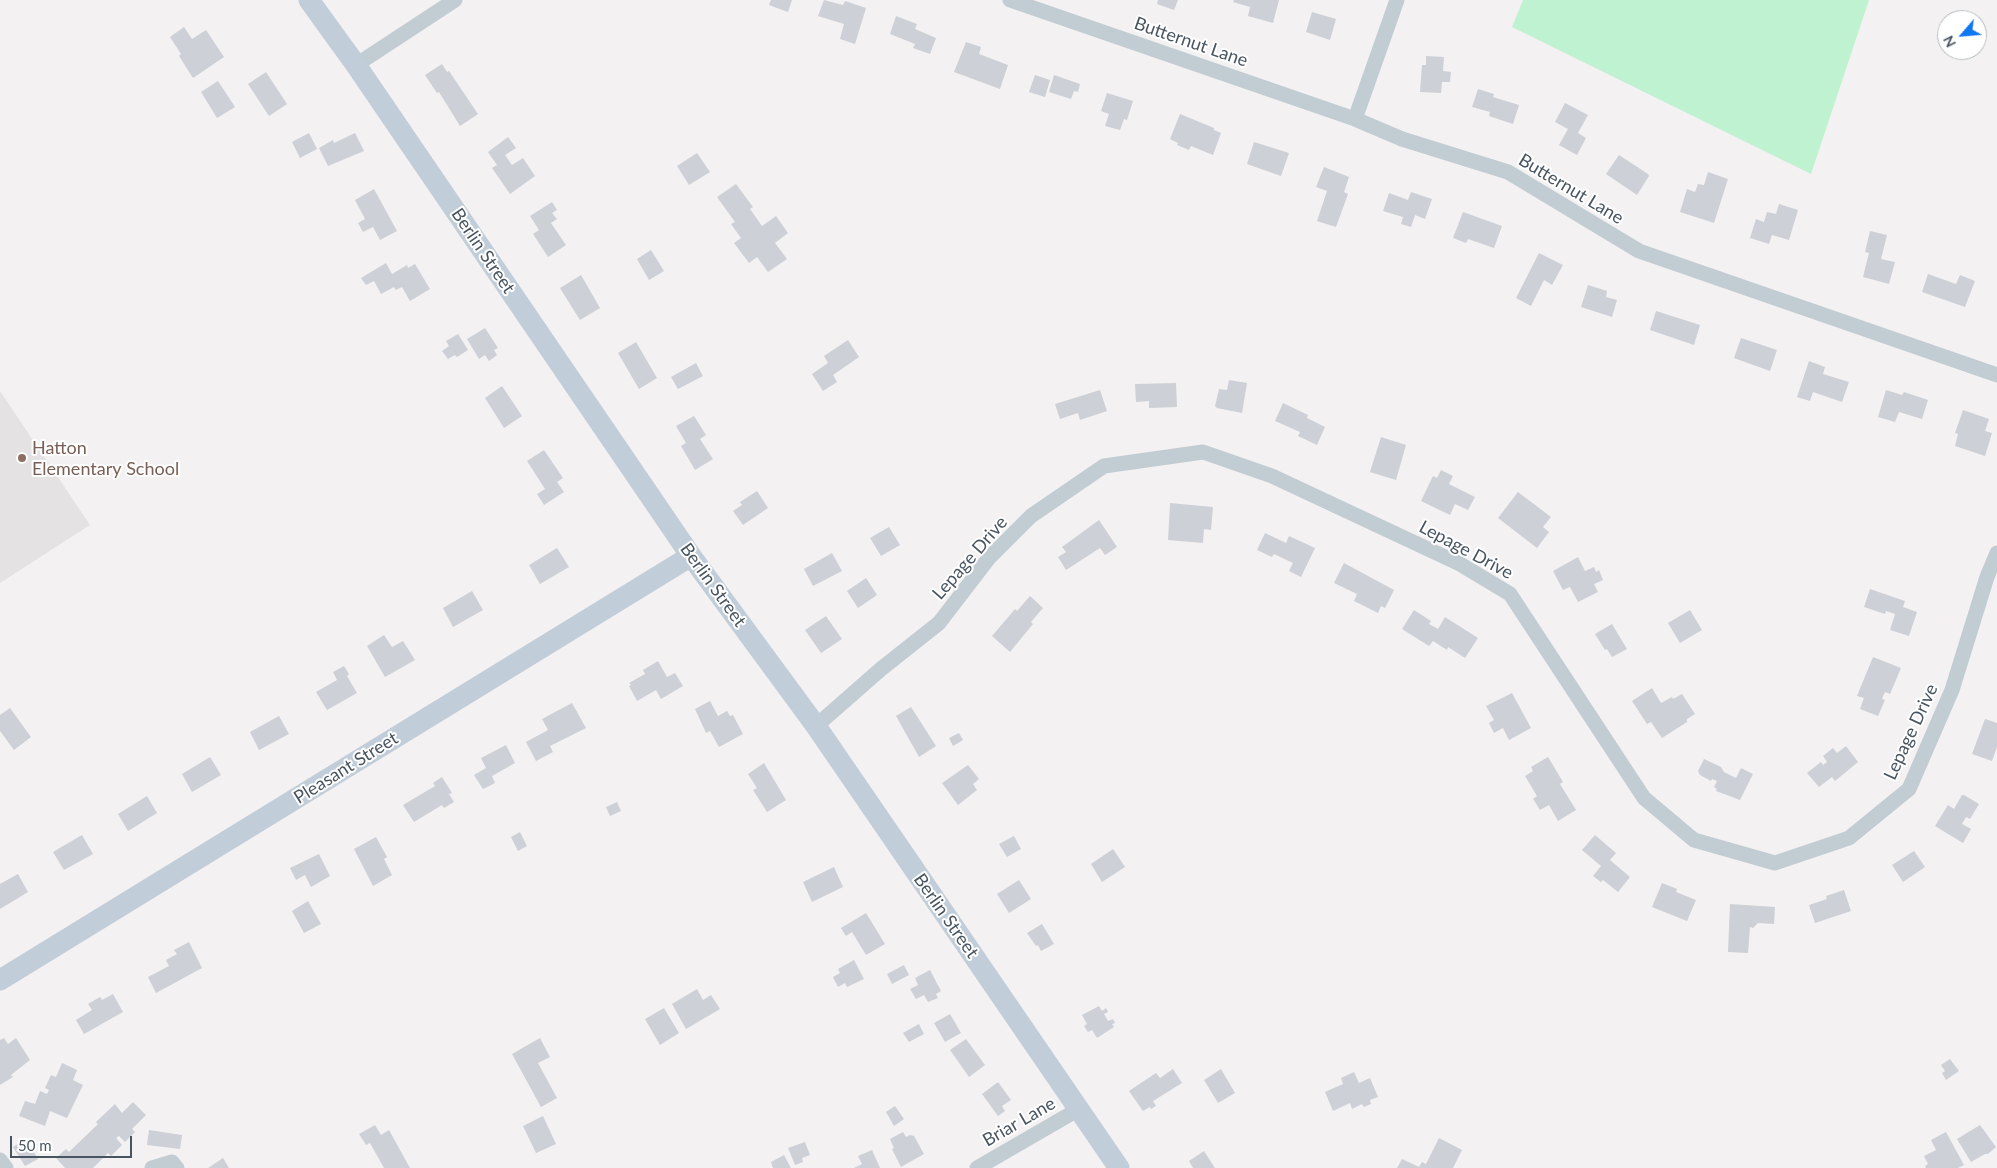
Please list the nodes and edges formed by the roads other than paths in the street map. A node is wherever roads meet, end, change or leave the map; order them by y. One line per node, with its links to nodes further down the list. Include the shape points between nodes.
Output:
1 (309, 0): 5 (main road, Berlin Street)
2 (455, 0): 5 (street)
3 (1010, 0): 6 (street, Butternut Lane)
4 (1397, 0): 6 (street)
5 (356, 65): 9 (main road, Berlin Street)
6 (1355, 119): 7 (street, Butternut Lane, via 1402,139 1508,172 1639,251)
7 (1997, 375)
8 (1997, 553): 10 (street, Lepage Drive, via 1986,577 1952,690 1909,789 1850,838 1775,863 1694,840 1644,798 1510,594 1460,564 1272,476 1203,452 1104,466 1031,516 989,558 939,623)
9 (691, 556): 10 (main road, Berlin Street); 11 (main road, Pleasant Street)
10 (816, 726): 12 (main road, Berlin Street)
11 (0, 980)
12 (1079, 1109): 17 (street, Briar Lane); 18 (main road, Berlin Street)
13 (0, 1160): 14 (street)
14 (6, 1168)
15 (152, 1168): 16 (street, via 172,1162)
16 (178, 1168)
17 (977, 1168)
18 (1119, 1168)

